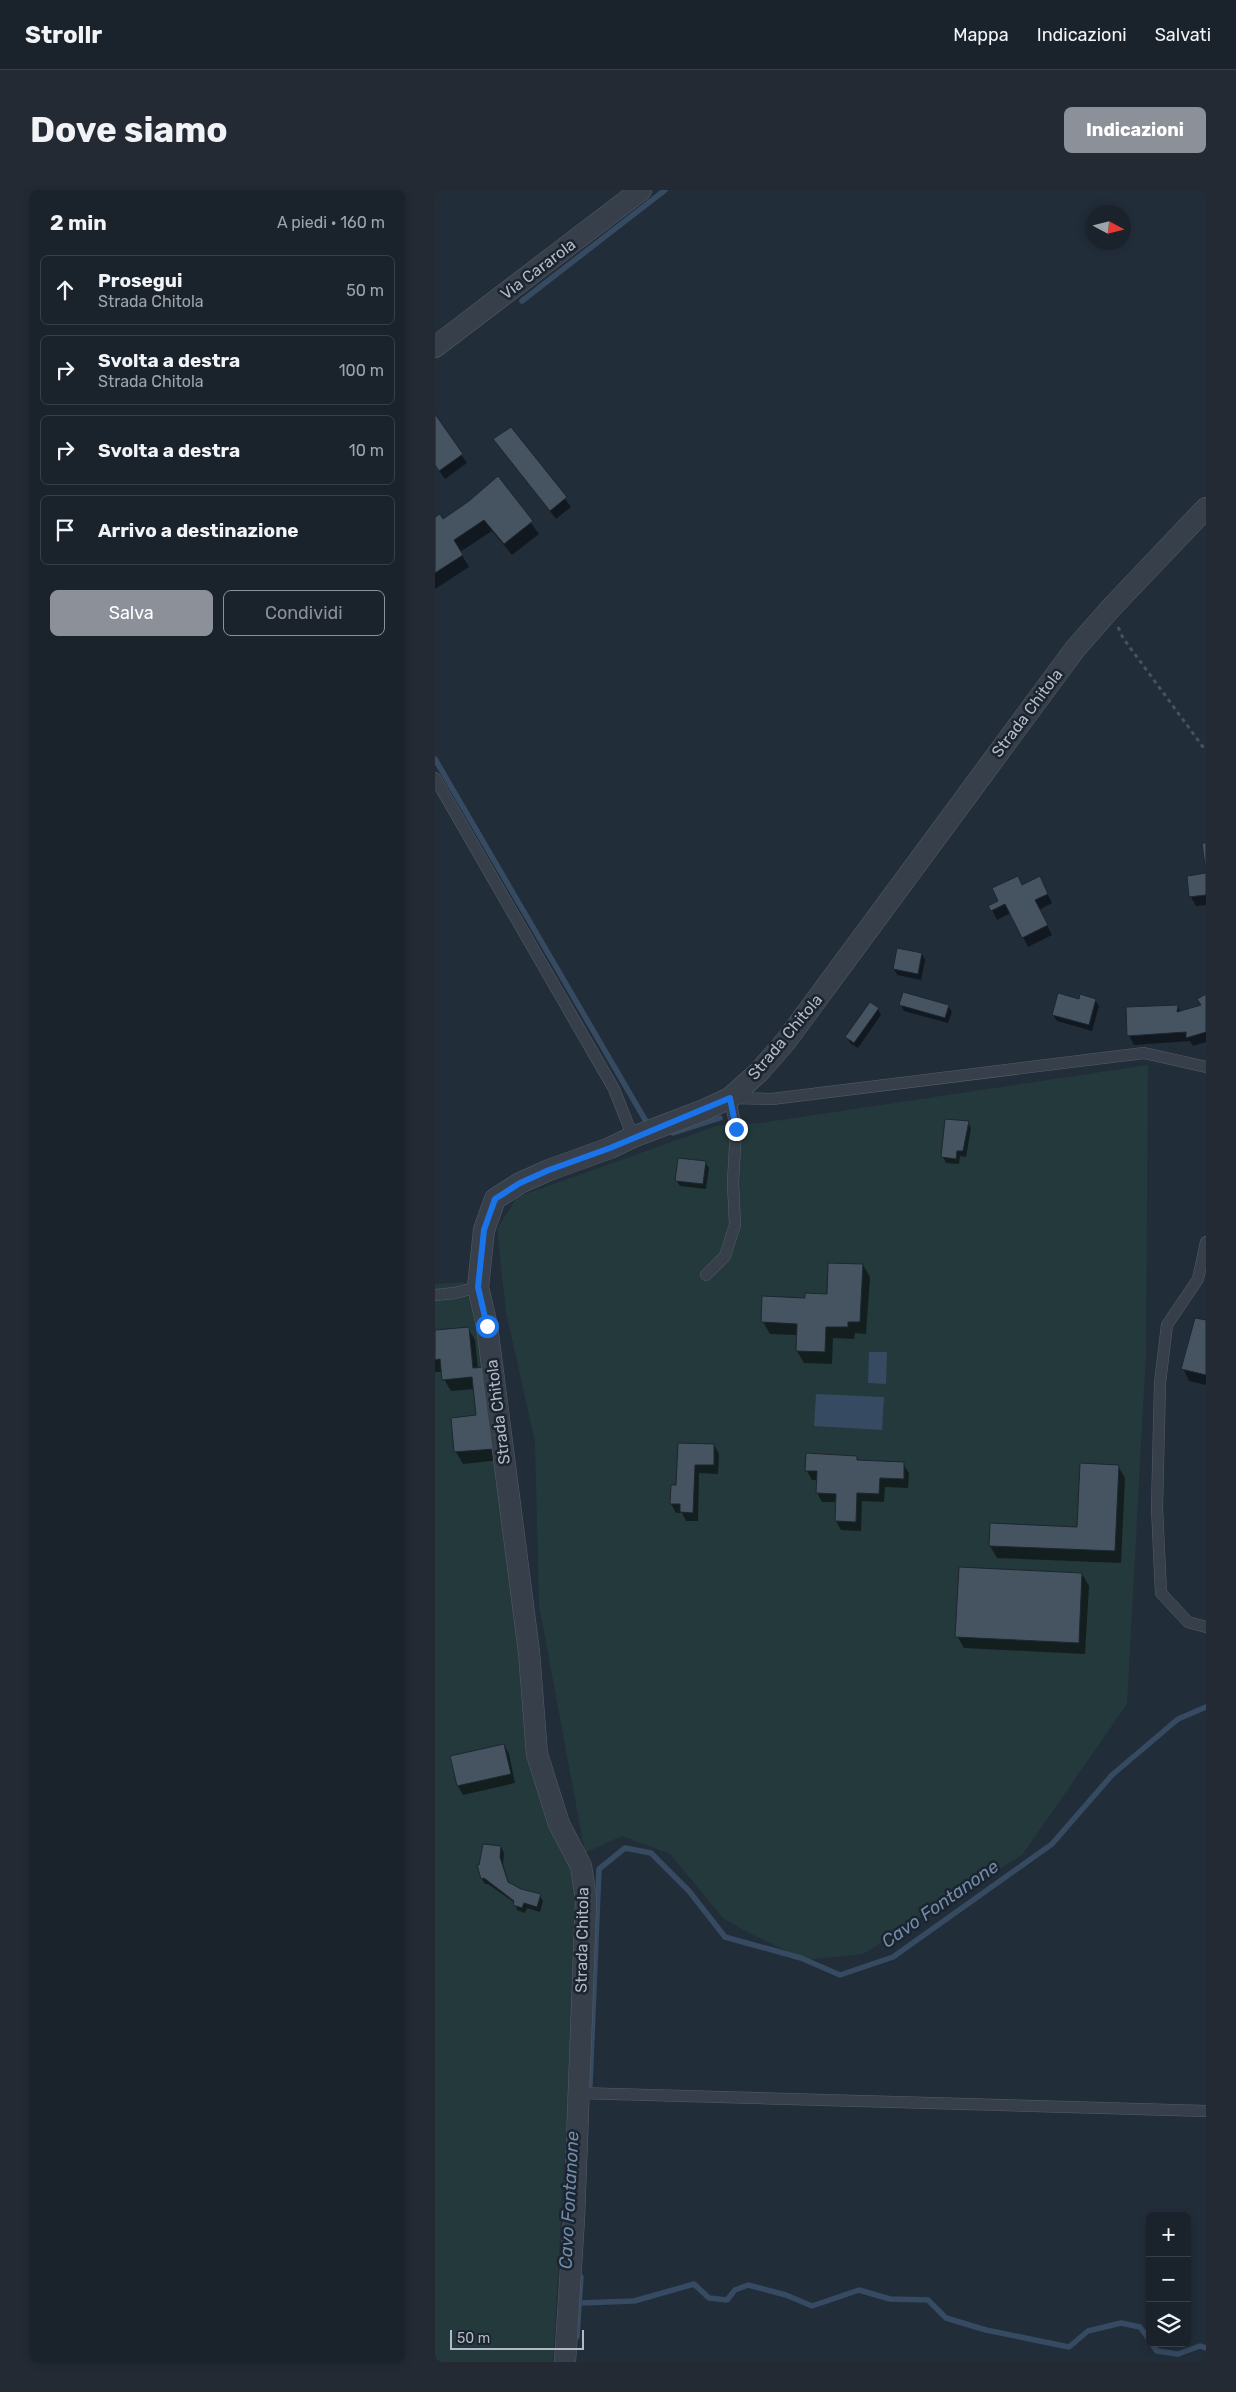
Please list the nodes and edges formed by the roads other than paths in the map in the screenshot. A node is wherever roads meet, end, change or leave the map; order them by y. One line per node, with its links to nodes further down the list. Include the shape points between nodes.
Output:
1 (641, 190): 2 (street, Via Cararola)
2 (435, 347)
3 (1206, 508): 6 (street, Strada Chitola, via 1075,649 785,1041 759,1072)
4 (435, 778): 7 (lane, via 614,1090)
5 (1206, 1067): 6 (lane, via 1144,1053 772,1099)
6 (730, 1098): 7 (street, Strada Chitola); 9 (lane, via 736,1129 735,1225 725,1256)
7 (633, 1137): 10 (street, Strada Chitola, via 520,1183 495,1199 484,1230)
8 (1206, 1242): 12 (lane, via 1198,1279 1167,1325 1159,1383 1157,1508 1161,1593 1188,1622)
9 (706, 1275)
10 (478, 1287): 11 (lane); 13 (street, Strada Chitola, via 487,1326 529,1652 537,1754 559,1824 583,1874 585,1899)
11 (435, 1295)
12 (1206, 1627)
13 (578, 2093): 14 (lane); 15 (street, Strada Chitola)
14 (1206, 2111)
15 (565, 2362)

